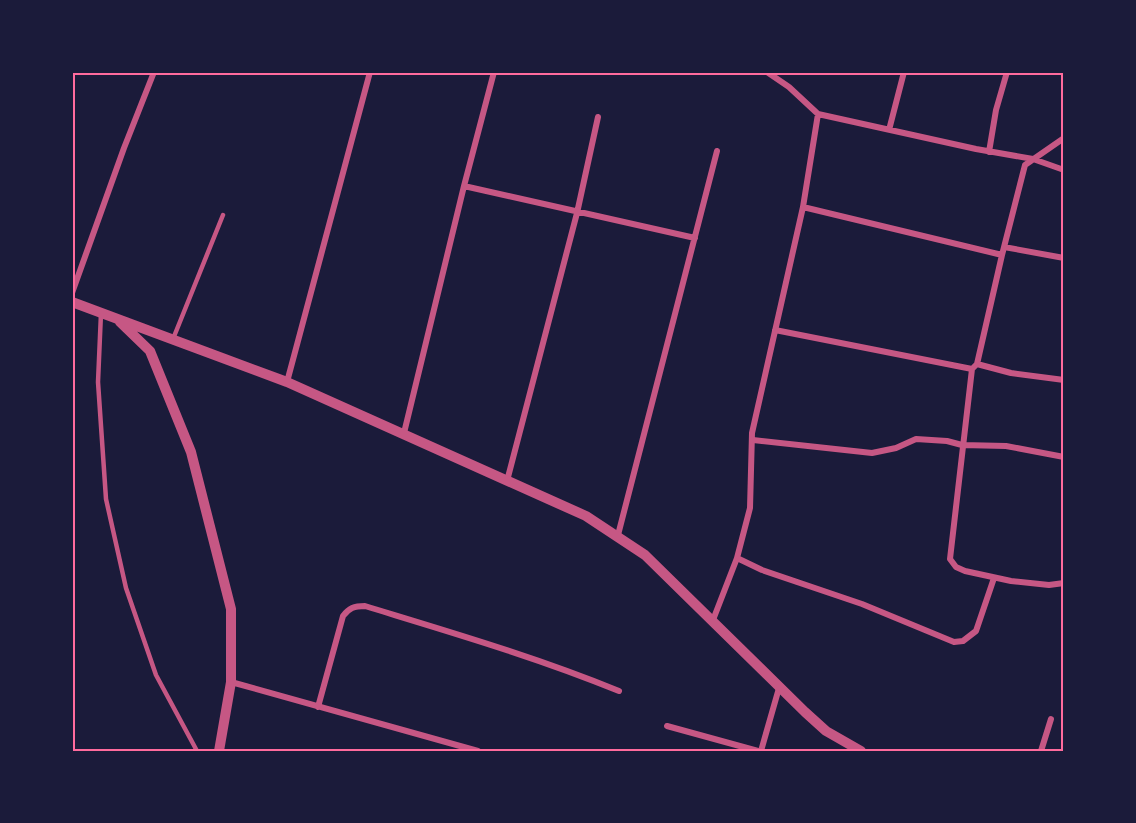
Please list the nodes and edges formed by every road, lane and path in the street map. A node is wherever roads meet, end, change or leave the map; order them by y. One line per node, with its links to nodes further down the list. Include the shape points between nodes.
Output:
1 (154, 72): 23 (street)
2 (370, 72): 32 (street)
3 (494, 72): 15 (street)
4 (904, 72): 9 (street)
5 (1007, 72): 12 (street)
6 (771, 73): 7 (street)
7 (818, 114): 9 (street); 16 (street)
8 (598, 117): 17 (street)
9 (888, 130): 12 (street)
10 (1064, 138): 13 (street)
11 (717, 151): 19 (street)
12 (989, 152): 13 (street)
13 (1033, 159): 14 (street); 20 (street, via 1025,165)
14 (1064, 170)
15 (464, 186): 17 (street); 33 (street)
16 (803, 207): 21 (street); 27 (street)
17 (577, 213): 19 (street); 37 (street)
18 (224, 215): 28 (lane)
19 (695, 238): 38 (street)
20 (1004, 247): 21 (street); 22 (street)
21 (1002, 255): 29 (street)
22 (1064, 258)
23 (72, 293)
24 (72, 302): 25 (street)
25 (101, 313): 26 (street); 49 (lane, via 98,382 106,499 126,588 156,675)
26 (116, 318): 28 (street); 43 (street, via 150,351 191,452 231,609)
27 (775, 330): 30 (street); 34 (street)
28 (172, 339): 32 (street)
29 (977, 363): 30 (street); 31 (street, via 1011,373)
30 (972, 369): 35 (street)
31 (1064, 380)
32 (287, 382): 33 (street)
33 (404, 433): 37 (street)
34 (753, 440): 35 (street, via 872,453 916,439); 39 (street, via 750,508)
35 (962, 445): 36 (street, via 1006,446); 40 (street, via 950,559 956,567)
36 (1064, 457)
37 (507, 481): 38 (street, via 586,516)
38 (618, 535): 42 (street, via 645,555)
39 (738, 558): 40 (street, via 954,642 963,641 976,631); 42 (street)
40 (994, 578): 41 (street, via 1028,584)
41 (1064, 583)
42 (713, 620): 44 (street)
43 (231, 682): 46 (street); 50 (street)
44 (779, 688): 52 (street); 53 (street, via 826,731)
45 (619, 691): 46 (street, via 496,647 356,606 343,616)
46 (318, 707): 51 (street)
47 (1051, 719): 54 (street)
48 (667, 726): 52 (street)
49 (197, 751)
50 (219, 751)
51 (478, 751)
52 (759, 751)
53 (861, 751)
54 (1041, 751)

